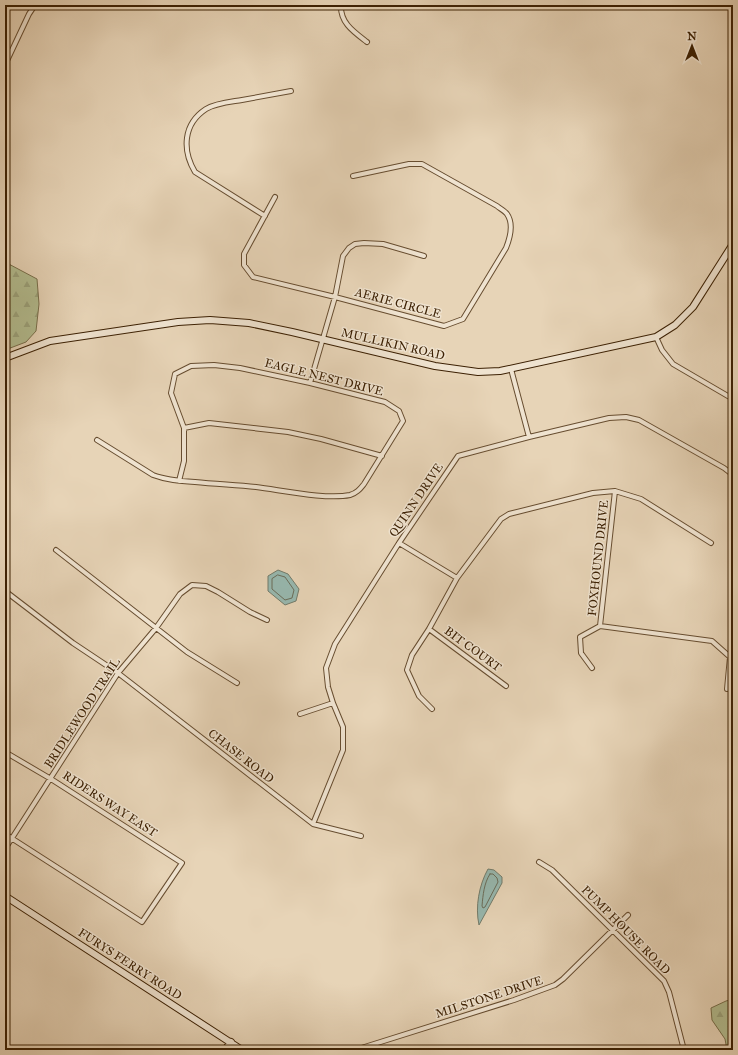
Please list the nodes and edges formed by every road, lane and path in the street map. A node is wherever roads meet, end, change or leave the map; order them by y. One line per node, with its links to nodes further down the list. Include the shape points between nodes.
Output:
1 (35, 5): 4 (street)
2 (341, 5): 3 (street, via 349,29)
3 (367, 42)
4 (5, 65)
5 (291, 91): 8 (street, via 219,104 206,109 195,118 188,130 187,153 195,172)
6 (353, 176): 11 (street, AERIE CIRCLE, via 409,164 422,164 507,214 511,236 463,319 444,326)
7 (275, 197): 8 (street, AERIE CIRCLE)
8 (265, 216): 11 (street, AERIE CIRCLE, via 244,254 244,265 253,277)
9 (733, 244): 12 (street, MULLIKIN ROAD, via 693,307 675,325)
10 (424, 256): 11 (street, via 383,244 355,244 343,256)
11 (335, 297): 13 (street)
12 (656, 337): 15 (street, MULLIKIN ROAD); 17 (street, via 673,364)
13 (323, 340): 14 (street, MULLIKIN ROAD, via 249,323 210,320 178,322 50,341); 15 (street, MULLIKIN ROAD, via 435,366 478,372); 16 (street)
14 (5, 358)
15 (511, 369): 19 (street)
16 (310, 383): 18 (street, EAGLE NEST DRIVE, via 240,368 191,366 175,374 171,393); 21 (street, EAGLE NEST DRIVE, via 385,402 400,410 403,421)
17 (733, 399)
18 (184, 428): 21 (street, via 209,423 288,432); 23 (street, EAGLE NEST DRIVE, via 184,461)
19 (529, 437): 22 (street, QUINN DRIVE, via 609,418 626,417 639,420); 25 (street, QUINN DRIVE, via 458,456)
20 (97, 440): 23 (street, EAGLE NEST DRIVE, via 153,475)
21 (382, 456): 23 (street, EAGLE NEST DRIVE, via 359,491 351,495 317,495)
22 (733, 475)
23 (180, 481)
24 (615, 492): 26 (street, via 640,499); 28 (street, via 593,493 509,514 501,519); 31 (street, FOXHOUND DRIVE)
25 (399, 543): 28 (street); 39 (street, QUINN DRIVE, via 335,644 326,668)
26 (711, 543)
27 (56, 550): 32 (street)
28 (457, 578): 33 (street)
29 (5, 591): 35 (street, CHASE ROAD, via 73,643)
30 (267, 620): 32 (street, BRIDLEWOOD TRAIL, via 206,586 192,585 180,594)
31 (600, 626): 34 (street, via 580,637 581,653); 38 (street, via 712,641 730,657)
32 (156, 628): 35 (street, BRIDLEWOOD TRAIL); 36 (street, via 187,652)
33 (429, 629): 37 (street, BIT COURT); 40 (street, via 412,655 407,670 419,696)
34 (592, 668)
35 (118, 673): 43 (street, BRIDLEWOOD TRAIL); 44 (street, CHASE ROAD)
36 (237, 683)
37 (506, 686)
38 (727, 689)
39 (333, 703): 41 (street); 44 (street, QUINN DRIVE, via 344,726 344,750)
40 (432, 709)
41 (300, 714)
42 (5, 752): 43 (street, RIDERS WAY EAST)
43 (51, 779): 47 (street, BRIDLEWOOD TRAIL); 47 (street, RIDERS WAY EAST, via 182,863 142,922)
44 (313, 824): 46 (street, CHASE ROAD)
45 (5, 834): 47 (street)
46 (361, 836)
47 (13, 838): 48 (street, BRIDLEWOOD TRAIL)
48 (5, 849)
49 (539, 862): 52 (street, PUMP HOUSE ROAD, via 552,870)
50 (5, 896): 53 (street, FURYS FERRY ROAD)
51 (628, 916): 52 (street, MILSTONE DRIVE)
52 (613, 930): 56 (street, MILSTONE DRIVE, via 555,985); 57 (street, PUMP HOUSE ROAD, via 664,981)
53 (231, 1042): 54 (street); 55 (street, FURYS FERRY ROAD)
54 (225, 1050)
55 (242, 1050)
56 (355, 1050)
57 (684, 1050)

